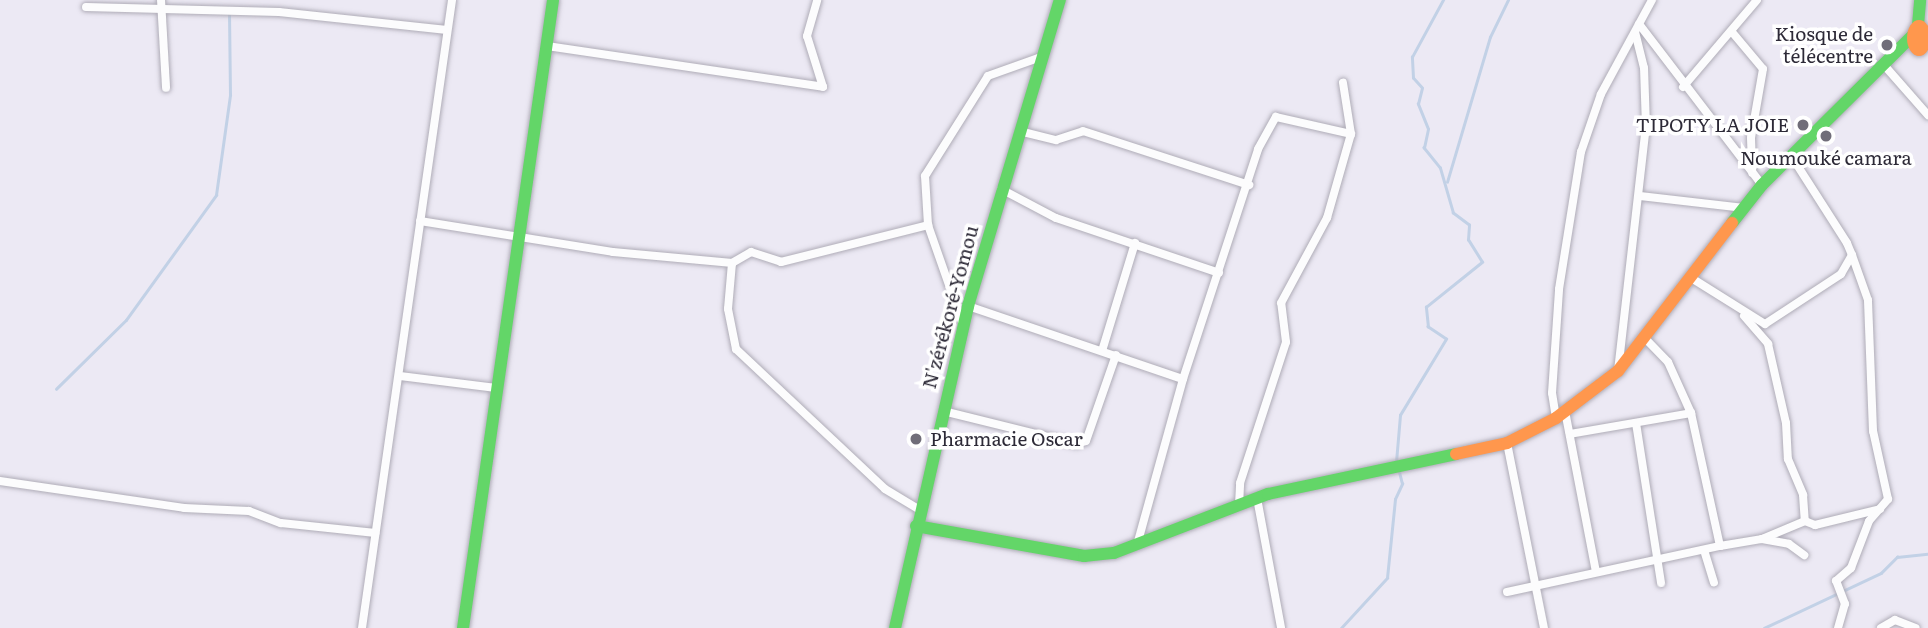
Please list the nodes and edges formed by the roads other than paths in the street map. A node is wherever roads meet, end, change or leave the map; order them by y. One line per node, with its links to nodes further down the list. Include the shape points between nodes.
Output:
1 (452, 0): 12 (street)
2 (553, 0): 15 (main road)
3 (817, 0): 15 (street, via 807,36 823,87)
4 (1060, 0): 16 (main road, N'zérékoré-Yomou)
5 (1652, 0): 10 (street)
6 (1757, 0): 13 (street)
7 (1920, 0): 11 (main road)
8 (161, 5): 9 (street); 12 (street); 19 (street)
9 (86, 7)
10 (1639, 24): 14 (street); 20 (street)
11 (1922, 29): 17 (main road)
12 (447, 30): 32 (street)
13 (1732, 32): 20 (street); 26 (street, via 1763,69 1751,138)
14 (1635, 33): 30 (street, via 1645,103); 51 (street, via 1601,94 1581,152 1559,289 1552,393)
15 (547, 46): 34 (main road)
16 (1041, 57): 23 (main road, N'zérékoré-Yomou); 33 (street, via 988,76 925,176)
17 (1884, 65): 21 (street); 25 (main road)
18 (1343, 82): 24 (street)
19 (166, 88)
20 (1683, 88): 26 (street)
21 (1923, 103): 22 (street)
22 (1928, 115)
23 (1019, 131): 27 (street, via 1056,140 1083,131); 29 (main road, N'zérékoré-Yomou)
24 (1351, 134): 27 (street, via 1276,117 1258,149); 58 (street, via 1327,218 1281,303 1286,342 1240,483)
25 (1792, 157): 28 (main road); 36 (street)
26 (1752, 173): 28 (street)
27 (1249, 185): 38 (street)
28 (1762, 185): 31 (main road)
29 (1001, 189): 35 (street, via 1056,218); 40 (main road, N'zérékoré-Yomou)
30 (1640, 196): 31 (street); 46 (street)
31 (1744, 208): 39 (main road)
32 (420, 221): 34 (street); 47 (street)
33 (928, 225): 37 (street, via 781,262 751,252); 42 (street)
34 (519, 234): 37 (street, via 613,251); 49 (main road)
35 (1135, 243): 38 (street); 44 (street)
36 (1852, 255): 41 (street, via 1841,274 1779,320 1765,324); 59 (street, via 1868,300 1872,431 1888,499)
37 (732, 263): 60 (street, via 728,309 736,349 885,489)
38 (1219, 273): 48 (street)
39 (1693, 279): 41 (street); 43 (main road)
40 (968, 306): 42 (main road, N'zérékoré-Yomou); 44 (street)
41 (1741, 313): 61 (street, via 1768,344)
42 (963, 324): 50 (main road, N'zérékoré-Yomou)
43 (1647, 340): 46 (main road); 52 (street, via 1668,362)
44 (1102, 351): 45 (street)
45 (1116, 355): 48 (street); 50 (street, via 1086,441 1076,443)
46 (1618, 371): 51 (main road)
47 (400, 376): 49 (street); 63 (street)
48 (1183, 379): 66 (street)
49 (496, 388): 76 (main road)
50 (943, 411): 60 (main road, N'zérékoré-Yomou)
51 (1560, 414): 54 (street); 55 (main road)
52 (1691, 414): 53 (street); 65 (street)
53 (1636, 423): 54 (street); 69 (street)
54 (1570, 434): 70 (street)
55 (1507, 443): 57 (main road); 73 (street)
56 (0, 481): 63 (street, via 184,508 249,511 281,523)
57 (1257, 498): 58 (main road); 78 (street)
58 (1239, 505): 66 (main road)
59 (1881, 508): 61 (street, via 1815,525); 80 (street, via 1869,521 1851,568 1836,581 1845,604)
60 (920, 510): 62 (main road, N'zérékoré-Yomou)
61 (1805, 521): 64 (street)
62 (916, 526): 66 (main road, via 1084,556); 77 (main road, N'zérékoré-Yomou)
63 (375, 533): 75 (street)
64 (1762, 539): 65 (street); 68 (street, via 1789,544)
65 (1720, 546): 67 (street)
66 (1136, 548)
67 (1704, 550): 69 (street); 72 (street)
68 (1804, 555)
69 (1658, 561): 70 (street); 71 (street)
70 (1596, 572): 73 (street)
71 (1661, 583)
72 (1714, 583)
73 (1534, 586): 74 (street); 79 (street)
74 (1507, 592)
75 (362, 628)
76 (466, 628)
77 (895, 628)
78 (1281, 628)
79 (1544, 628)
80 (1838, 628)
81 (1881, 628): 82 (street, via 1895,620)
82 (1916, 628)

